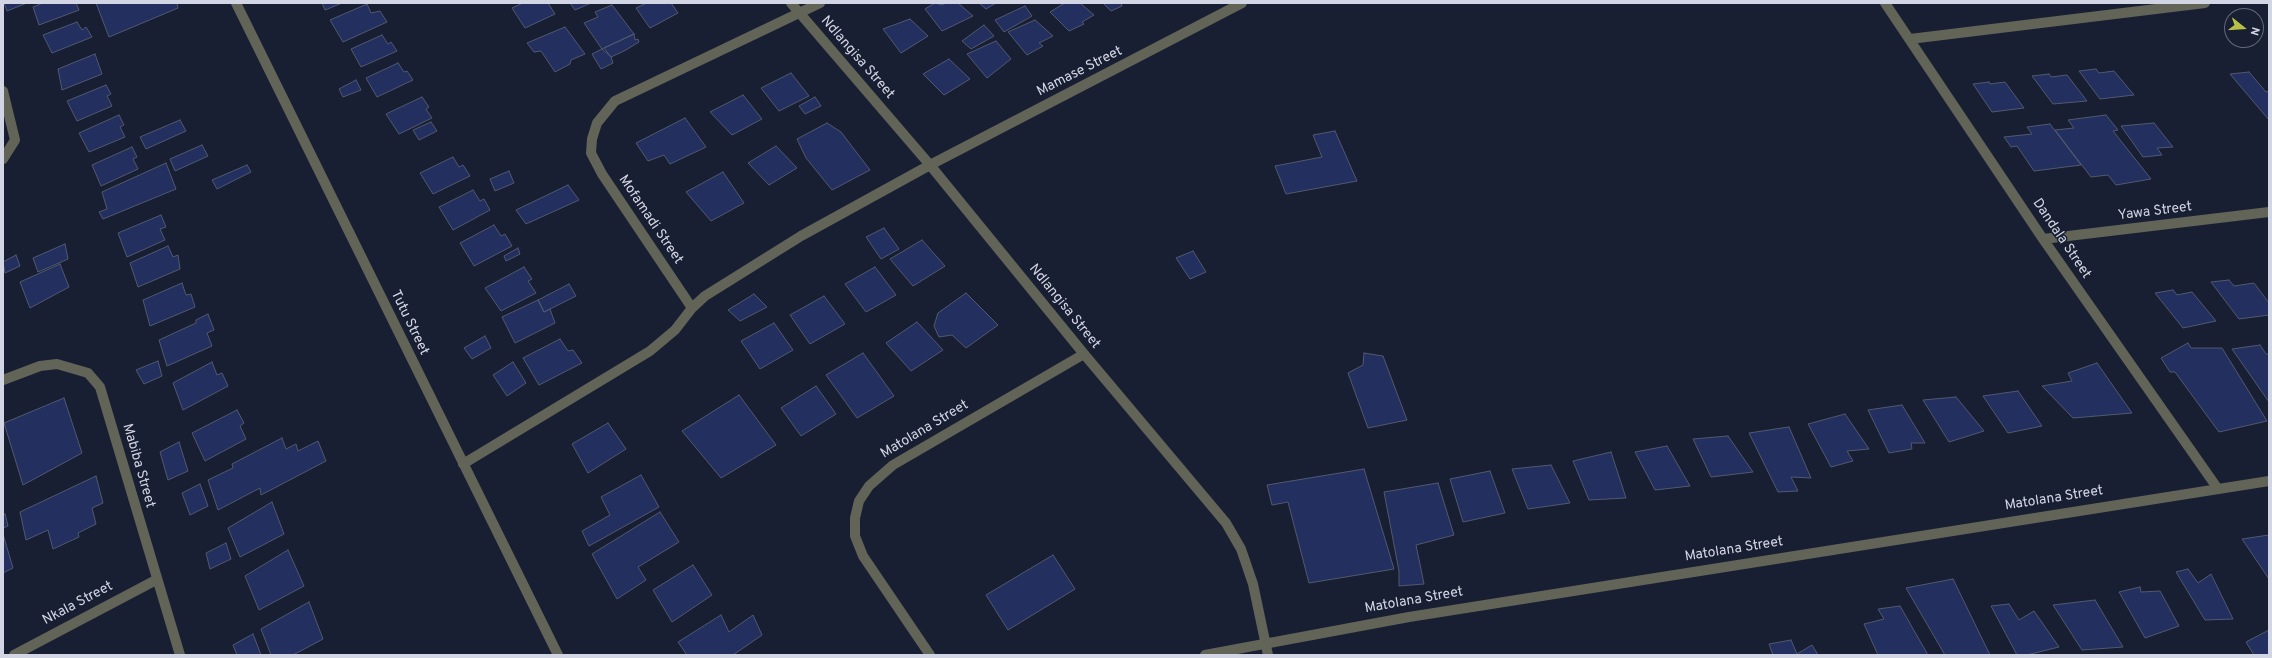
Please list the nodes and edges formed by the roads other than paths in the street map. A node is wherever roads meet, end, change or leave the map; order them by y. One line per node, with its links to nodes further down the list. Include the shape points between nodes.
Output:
1 (236, 3): 17 (street, Tutu Street)
2 (791, 3): 7 (street, Ndlangisa Street)
3 (820, 3): 7 (street, Mofamadi Street)
4 (1242, 3): 11 (street, Mamase Street)
5 (1885, 3): 8 (street, Dandala Street)
6 (2205, 3): 8 (street)
7 (799, 12): 11 (street, Ndlangisa Street); 14 (street, Mofamadi Street, via 615,101 604,112 592,139 591,153 602,174)
8 (1910, 39): 13 (street, Dandala Street)
9 (3, 91): 10 (street, via 15,140)
10 (3, 159)
11 (930, 164): 14 (street, via 801,236 705,296); 15 (street, Ndlangisa Street)
12 (2269, 212): 13 (street, Yawa Street)
13 (2043, 239): 19 (street, Dandala Street)
14 (692, 308): 17 (street, via 675,330 650,351)
15 (1084, 354): 21 (street, Ndlangisa Street, via 1226,523 1241,549 1260,612); 25 (street, Matolana Street, via 893,465 869,486 859,501 855,518 855,536 863,556)
16 (3, 380): 20 (street, Mabiba Street, via 40,366 57,364 88,373 100,387)
17 (463, 464): 24 (street, Tutu Street)
18 (2269, 481): 19 (street, Matolana Street)
19 (2218, 489): 21 (street, Matolana Street, via 1417,615)
20 (156, 580): 22 (street, Nkala Street); 23 (street, Mabiba Street)
21 (1265, 643): 26 (street, Matolana Street); 27 (street, Ndlangisa Street)
22 (14, 655)
23 (180, 655)
24 (558, 655)
25 (930, 655)
26 (1204, 655)
27 (1268, 655)

